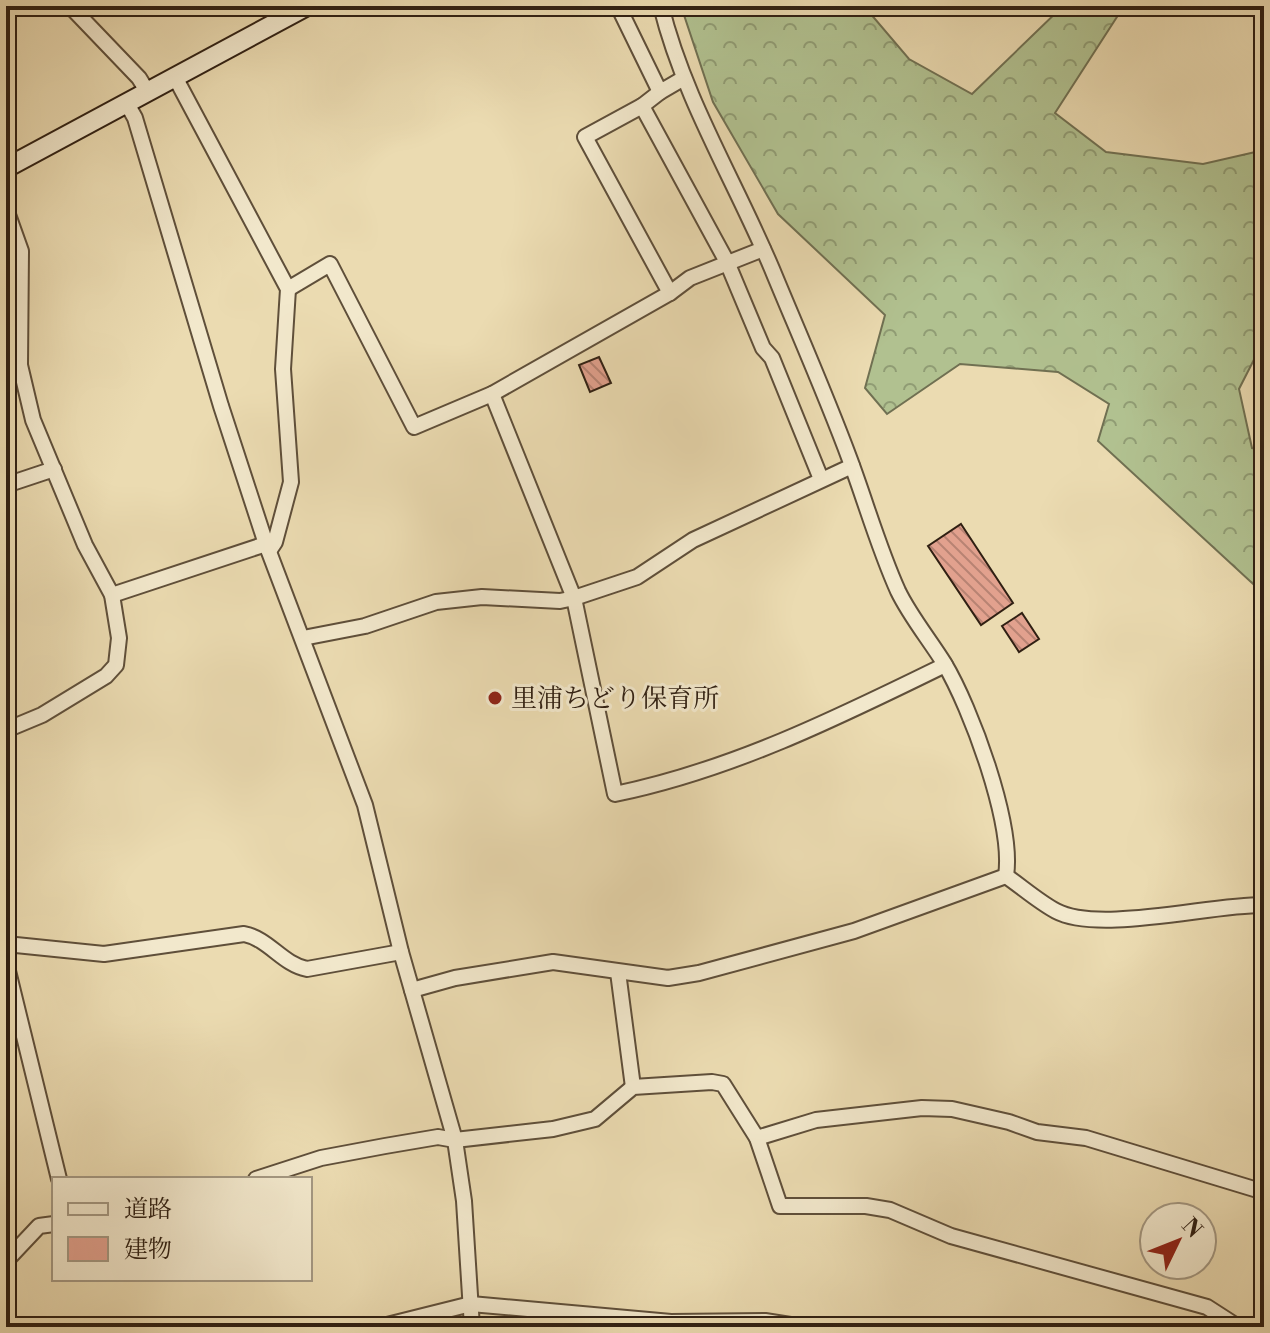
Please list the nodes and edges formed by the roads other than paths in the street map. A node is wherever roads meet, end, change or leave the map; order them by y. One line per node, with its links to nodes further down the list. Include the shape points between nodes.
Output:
1 (70, 6): 7 (street)
2 (307, 6): 5 (street)
3 (618, 6): 8 (street)
4 (661, 6): 6 (street)
5 (175, 77): 7 (street); 15 (street)
6 (684, 78): 8 (street); 13 (street)
7 (147, 91): 9 (street)
8 (660, 92): 10 (street)
9 (126, 102): 11 (street); 22 (street)
10 (642, 106): 14 (street); 16 (street, via 585,137)
11 (6, 168)
12 (6, 209): 19 (street, via 21,251 20,365 33,420)
13 (763, 249): 14 (street); 18 (street)
14 (727, 262): 16 (street); 20 (street)
15 (288, 289): 17 (street, via 330,264 414,427); 22 (street, via 283,369 291,482 275,542)
16 (670, 293): 17 (street)
17 (492, 394): 24 (street)
18 (852, 466): 20 (street); 26 (street, via 899,592)
19 (54, 469): 21 (street); 23 (street)
20 (821, 479): 24 (street, via 693,540 637,577)
21 (6, 485)
22 (267, 547): 23 (street); 25 (street)
23 (112, 595): 27 (street, via 119,638 116,665 42,715)
24 (574, 598): 25 (street, via 436,602 365,626); 26 (street, via 615,794 736,759 821,726)
25 (303, 638): 31 (street, via 365,805)
26 (945, 665): 28 (street, via 987,765 1004,830)
27 (6, 730)
28 (1006, 876): 29 (street, via 1057,912 1079,918 1170,916 1235,904); 32 (street, via 854,931 718,969 668,978)
29 (1264, 905)
30 (6, 945): 31 (street, via 104,954 244,934 256,936 295,967 307,969); 37 (street)
31 (401, 952): 33 (street)
32 (618, 972): 33 (street, via 553,962); 34 (street)
33 (412, 990): 36 (street)
34 (633, 1087): 35 (street, via 723,1084); 36 (street, via 595,1119 521,1135)
35 (757, 1138): 39 (street, via 816,1120 952,1109 1037,1132 1086,1138); 46 (street, via 780,1206 890,1210 951,1236 1207,1307)
36 (455, 1140): 38 (street, via 438,1137 321,1158); 42 (street)
37 (59, 1177)
38 (262, 1177)
39 (1264, 1192)
40 (52, 1224): 41 (street, via 39,1226)
41 (6, 1261)
42 (471, 1304): 43 (street); 44 (street); 45 (street, via 671,1322 765,1321)
43 (379, 1327)
44 (472, 1327)
45 (803, 1327)
46 (1238, 1327)

